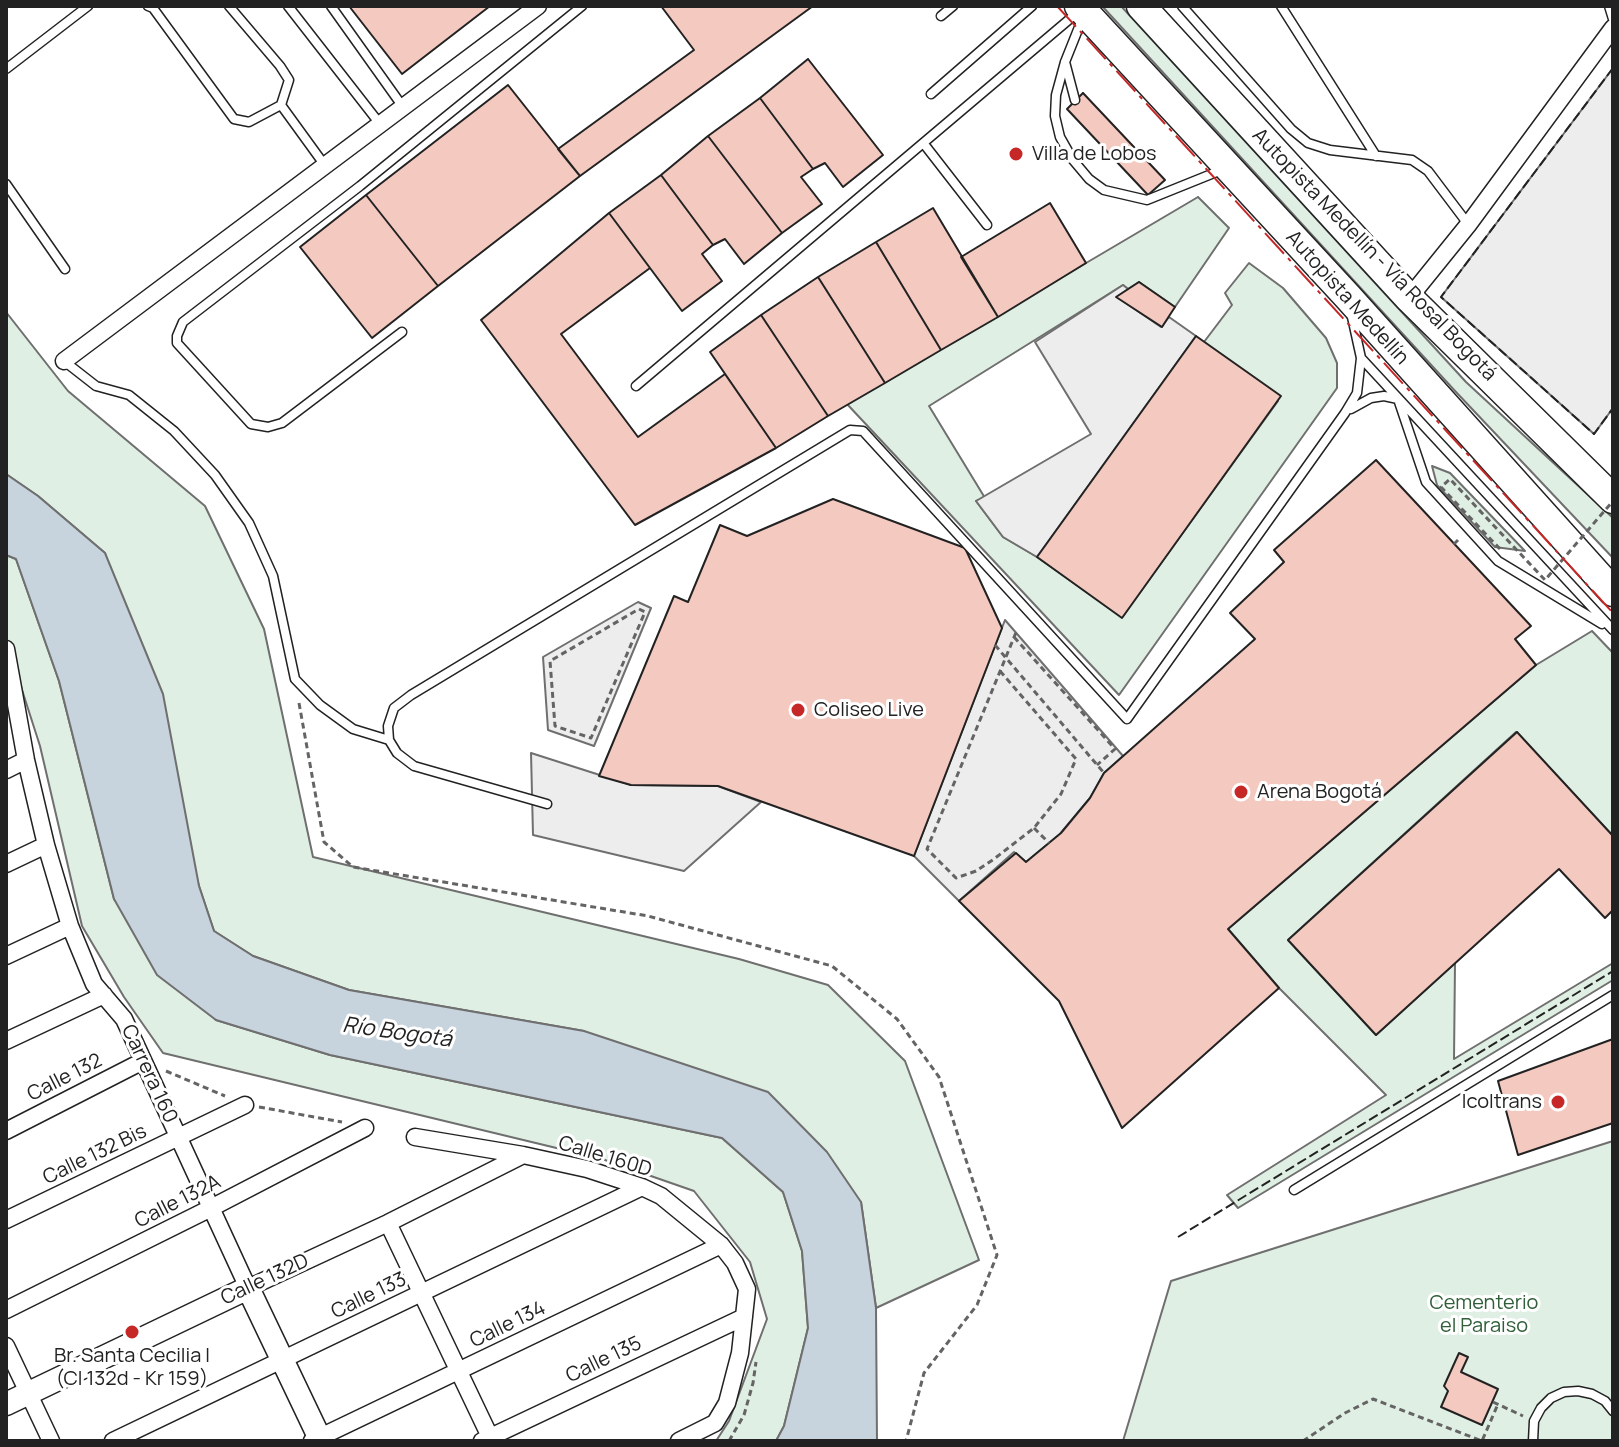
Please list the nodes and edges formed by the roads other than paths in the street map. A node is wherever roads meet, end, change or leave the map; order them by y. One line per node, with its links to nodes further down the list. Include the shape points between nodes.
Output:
1 (88, 6): 19 (lane)
2 (229, 6): 22 (lane, via 289,80)
3 (288, 6): 24 (lane)
4 (331, 6): 23 (lane)
5 (538, 6): 23 (street)
6 (582, 6): 37 (lane, via 183,322 177,343 251,424 268,427 282,423)
7 (953, 6): 15 (lane)
8 (1032, 6): 20 (lane)
9 (1141, 6): 36 (highway, Autopista Medellín - Vía Rosal Bogotá)
10 (1182, 6): 26 (lane, via 1308,143)
11 (1281, 6): 26 (lane)
12 (1609, 6): 16 (lane)
13 (152, 7): 22 (lane, via 234,119 249,122)
14 (1082, 9): 18 (lane); 25 (lane); 28 (highway, Autopista Medellín)
15 (941, 16)
16 (1613, 19)
17 (1613, 28): 33 (street)
18 (1065, 62): 21 (lane); 31 (lane, via 1055,116 1073,160 1104,190 1147,200)
19 (6, 69)
20 (931, 94)
21 (1075, 100)
22 (281, 105): 27 (lane)
23 (403, 107): 24 (street)
24 (380, 124): 27 (street)
25 (924, 144): 32 (lane); 40 (lane)
26 (1376, 156): 33 (lane, via 1412,160 1428,171)
27 (326, 167): 39 (street)
28 (1228, 167): 31 (lane); 35 (highway, Autopista Medellín)
29 (6, 184): 34 (lane)
30 (1156, 188): 31 (lane)
31 (1168, 193)
32 (987, 225)
33 (1468, 225): 36 (street)
34 (65, 269)
35 (1348, 297): 38 (lane); 44 (highway, Autopista Medellín)
36 (1409, 298): 43 (highway, Autopista Medellín - Vía Rosal Bogotá)
37 (402, 332)
38 (1361, 358): 41 (lane); 42 (lane, via 1357,393)
39 (64, 361): 48 (lane, via 96,386 129,395 174,431 215,475 249,523 273,576 295,679 353,729)
40 (636, 386)
41 (1398, 399): 42 (lane, via 1371,398); 45 (lane); 45 (lane, via 1426,482 1498,561)
42 (1345, 413): 48 (lane, via 1127,719 863,431 850,430 411,695 394,708)
43 (1613, 500)
44 (1613, 592)
45 (1613, 630)
46 (6, 649): 47 (street, Carrera 160)
47 (10, 680): 49 (street, Carrera 160)
48 (389, 740): 51 (lane, via 414,766)
49 (26, 760): 50 (street); 52 (street, Carrera 160)
50 (6, 770)
51 (547, 804)
52 (46, 845): 53 (street); 54 (street, Carrera 160)
53 (6, 864)
54 (70, 926): 55 (street); 56 (street, Carrera 160, via 94,984)
55 (6, 956)
56 (104, 995): 58 (street); 59 (street, Carrera 160, via 124,1019)
57 (1613, 995): 67 (lane)
58 (6, 1041)
59 (143, 1061): 62 (street, Calle 132); 63 (street, Carrera 160)
60 (245, 1105): 63 (street, Calle 132 Bis)
61 (365, 1128): 68 (street, Calle 132A)
62 (6, 1131)
63 (178, 1137): 68 (street, Carrera 160); 69 (street, Calle 132 Bis)
64 (415, 1137): 65 (street, Calle 160D)
65 (523, 1155): 66 (street, Calle 160D); 70 (street, Calle 132D)
66 (642, 1187): 71 (street, Calle 160D); 73 (street, Calle 133)
67 (1294, 1190)
68 (211, 1208): 72 (street, Carrera 160); 74 (street, Calle 132A)
69 (6, 1220)
70 (388, 1223): 72 (street, Calle 132D); 73 (street)
71 (721, 1245): 75 (street, Calle 160D, via 747,1289); 78 (street, Calle 134)
72 (248, 1288): 77 (street, Carrera 160); 79 (street, Calle 132D)
73 (421, 1293): 77 (street, Calle 133); 78 (street)
74 (6, 1310)
75 (744, 1317): 83 (street, Calle 135); 86 (street, Calle 160D, via 727,1403 715,1423)
76 (6, 1346): 79 (street)
77 (282, 1360): 82 (street, Carrera 160); 85 (street, Calle 133)
78 (459, 1371): 82 (street, Calle 134); 83 (street)
79 (28, 1393): 80 (street, Calle 132D); 84 (street)
80 (6, 1404)
81 (1613, 1411): 87 (lane, via 1592,1394 1564,1392 1541,1408)
82 (318, 1440)
83 (488, 1440)
84 (51, 1441)
85 (113, 1441)
86 (679, 1441)
87 (1533, 1441)

